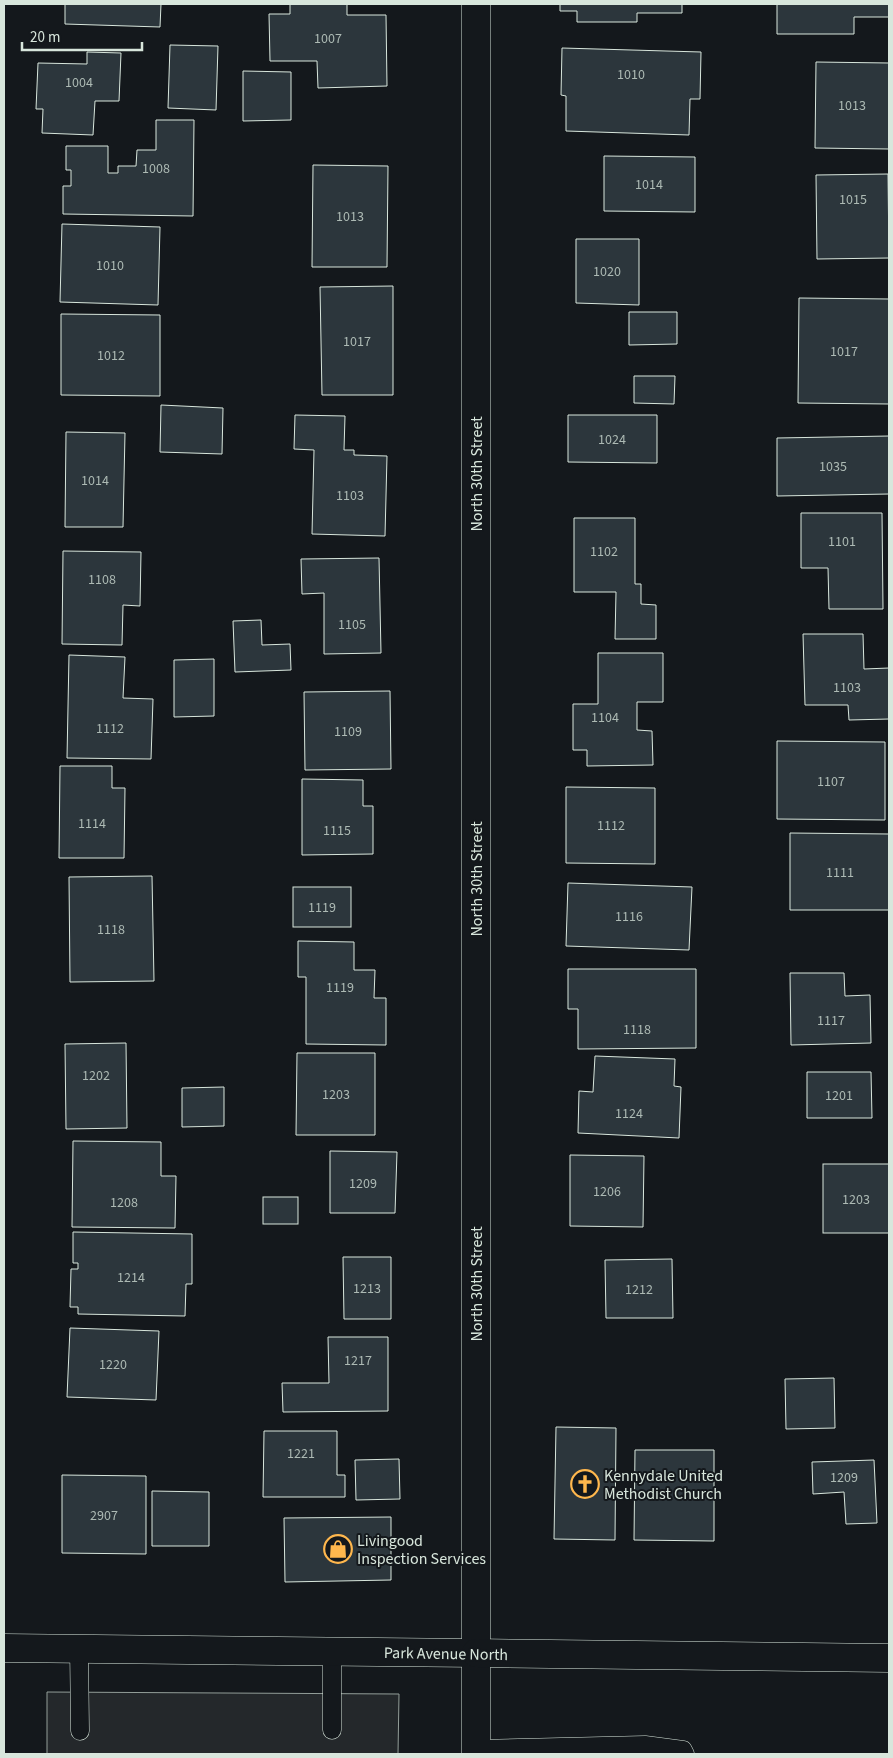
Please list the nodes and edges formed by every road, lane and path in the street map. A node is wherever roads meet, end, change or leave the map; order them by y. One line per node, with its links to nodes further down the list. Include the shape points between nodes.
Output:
1 (476, 4): 5 (street, North 30th Street)
2 (4, 1648): 3 (street, Park Avenue North)
3 (79, 1648): 4 (street, Park Avenue North); 8 (lane)
4 (332, 1652): 5 (street, Park Avenue North); 7 (lane)
5 (476, 1653): 6 (street, Park Avenue North); 9 (street, North 30th Street)
6 (889, 1658)
7 (332, 1730)
8 (80, 1731)
9 (476, 1752): 10 (lane, via 645,1745 683,1750)
10 (685, 1754)

